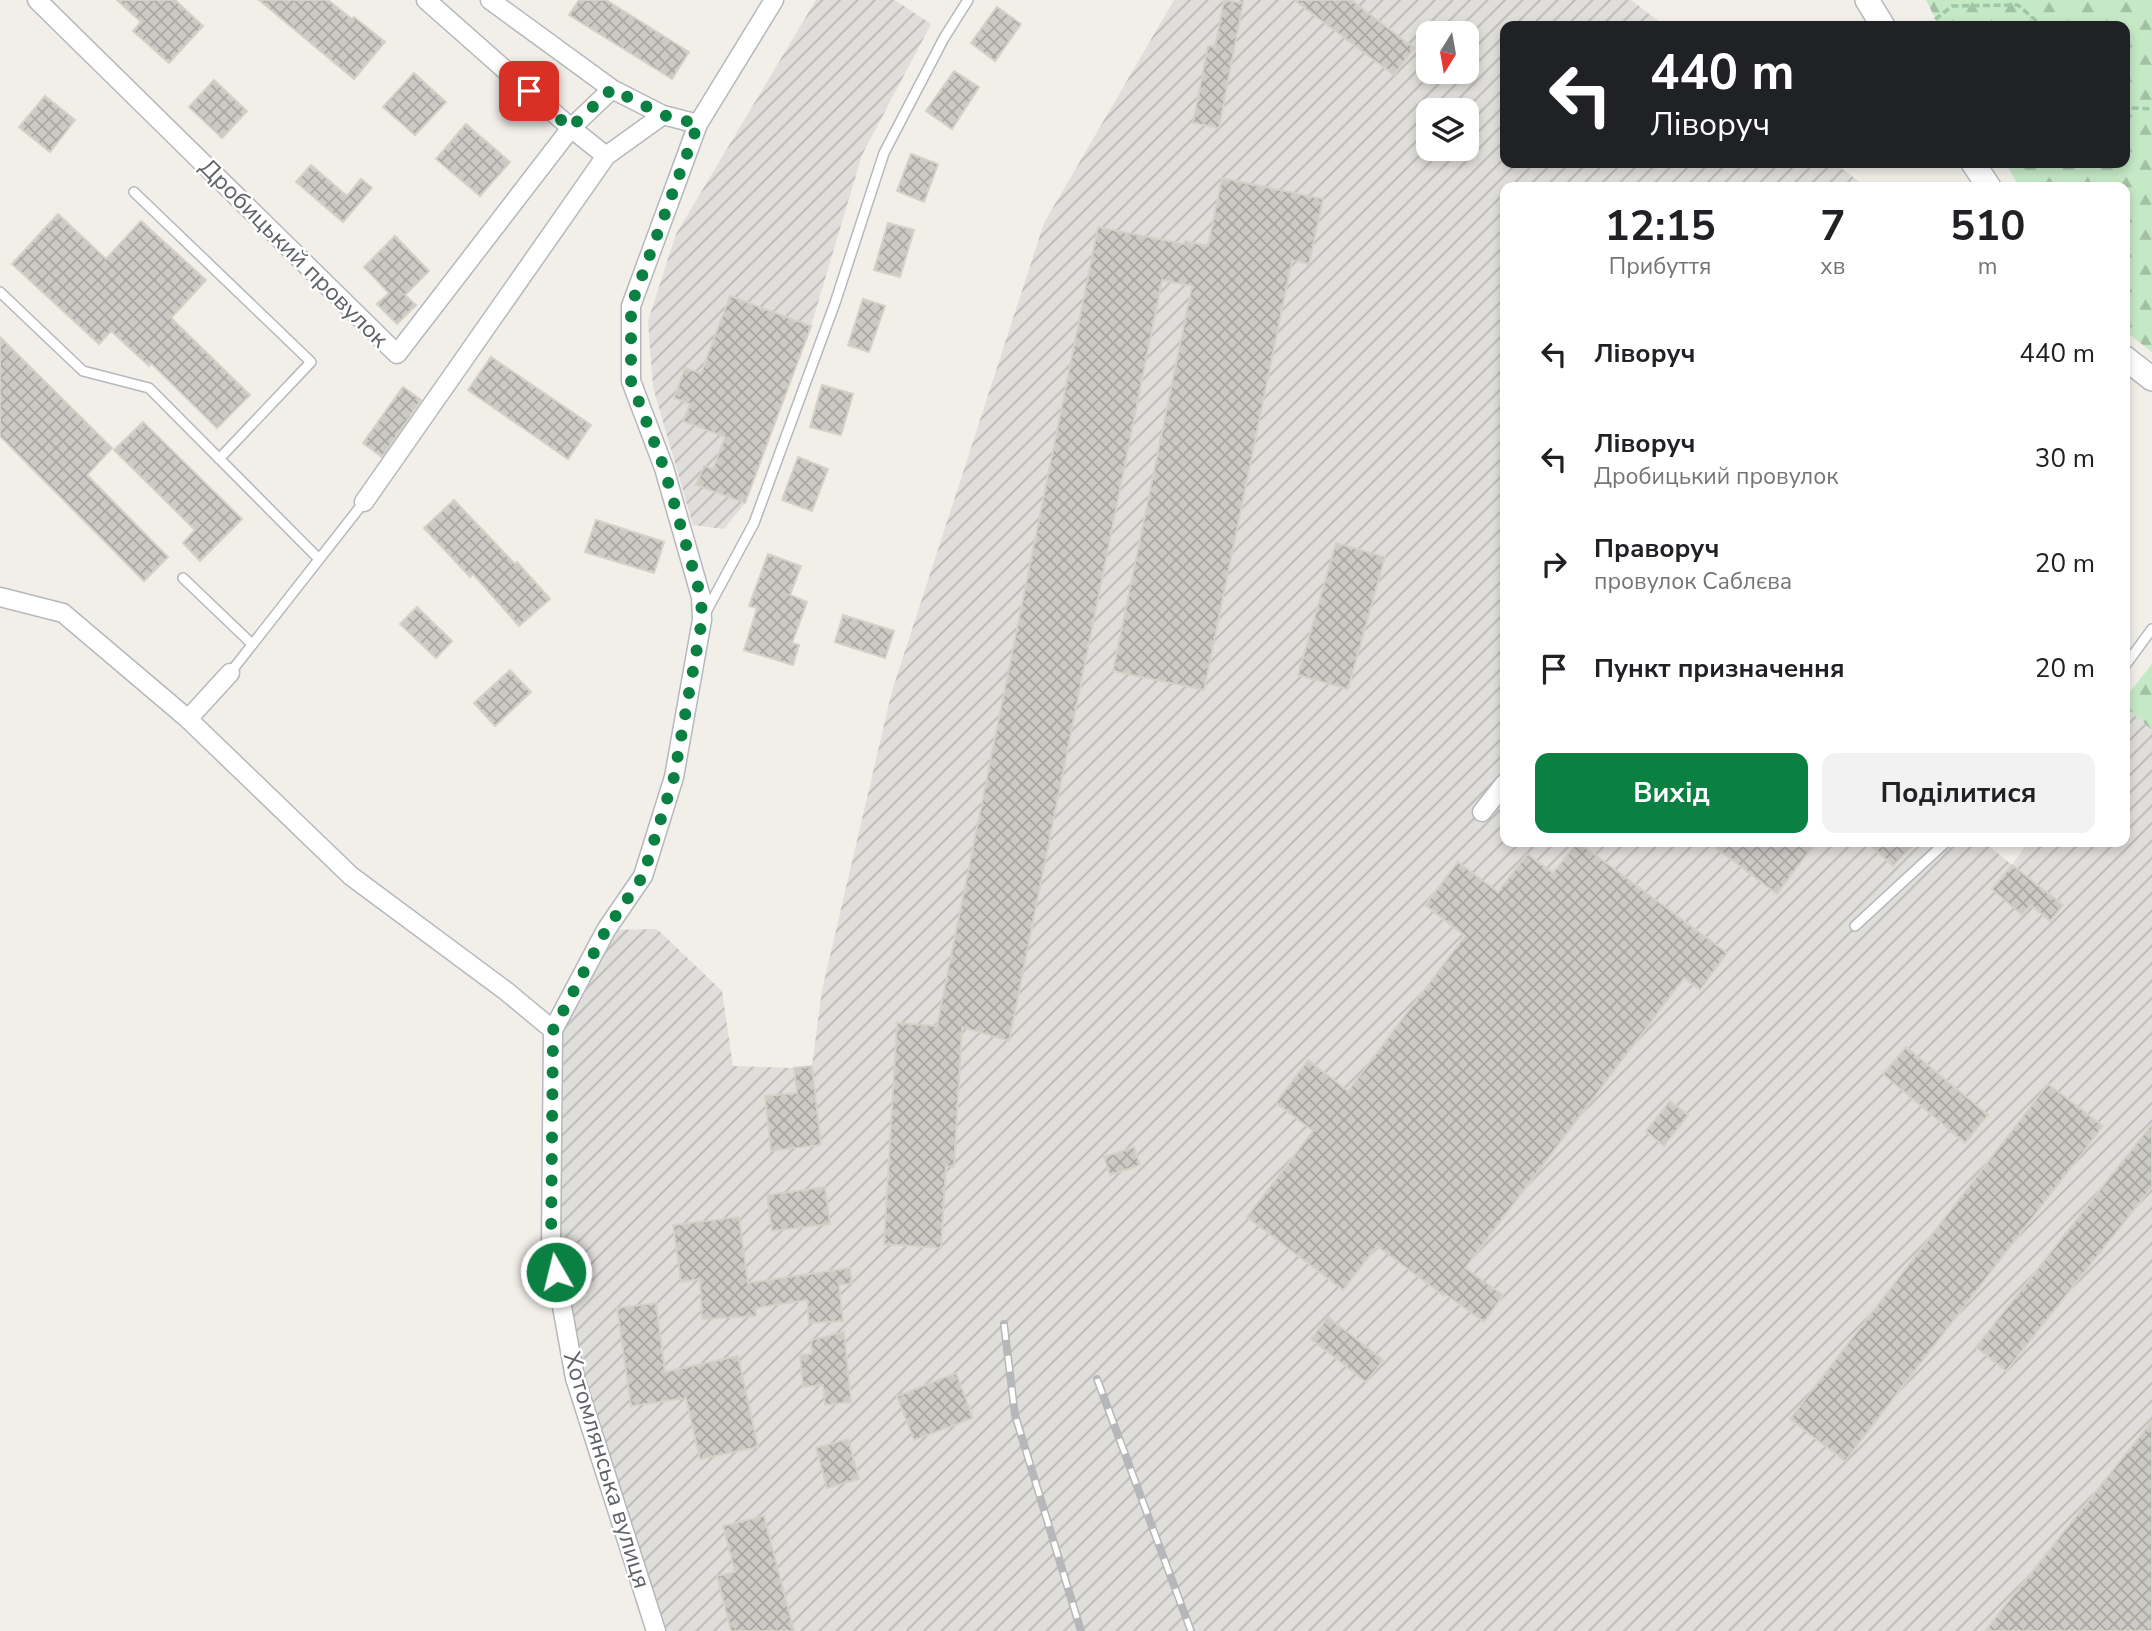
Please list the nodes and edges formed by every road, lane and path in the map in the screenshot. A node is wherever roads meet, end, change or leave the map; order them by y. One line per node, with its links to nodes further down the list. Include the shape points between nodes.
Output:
1 (37, 0): 16 (street, Дробицький провулок, via 397,354)
2 (426, 0): 16 (street)
3 (491, 0): 7 (street)
4 (774, 0): 15 (street, Хотомлянська вулиця)
5 (968, 0): 27 (lane, via 884,153 754,523)
6 (1867, 0): 8 (street)
7 (512, 6): 11 (street)
8 (1880, 21)
9 (1933, 21): 10 (path, via 1952,6 2018,5)
10 (2036, 21)
11 (612, 89): 14 (street); 16 (street, Дробицький провулок)
12 (2130, 106): 13 (path)
13 (2152, 109)
14 (663, 115): 15 (street); 17 (street)
15 (698, 124): 27 (street, Хотомлянська вулиця, via 631,306 631,381 667,480 701,597)
16 (570, 128): 17 (street)
17 (606, 156): 23 (street)
18 (134, 192): 22 (lane, via 311,362)
19 (0, 292): 22 (lane, via 83,371 149,388)
20 (2130, 362): 21 (street)
21 (2152, 379)
22 (219, 458): 24 (lane)
23 (364, 502): 24 (lane)
24 (319, 559): 29 (lane)
25 (183, 578): 29 (lane)
26 (0, 597): 32 (street, via 62,613)
27 (702, 620): 37 (street, Хотомлянська вулиця, via 674,777 643,876 606,930)
28 (2152, 629): 30 (lane)
29 (252, 644): 31 (lane)
30 (2130, 659)
31 (230, 673): 32 (street)
32 (188, 719): 37 (street, via 351,876)
33 (1500, 789): 34 (street)
34 (1482, 811)
35 (1942, 847): 36 (lane)
36 (1855, 926)
37 (553, 1030): 38 (street, Хотомлянська вулиця, via 551,1245 575,1378)
38 (656, 1631)

